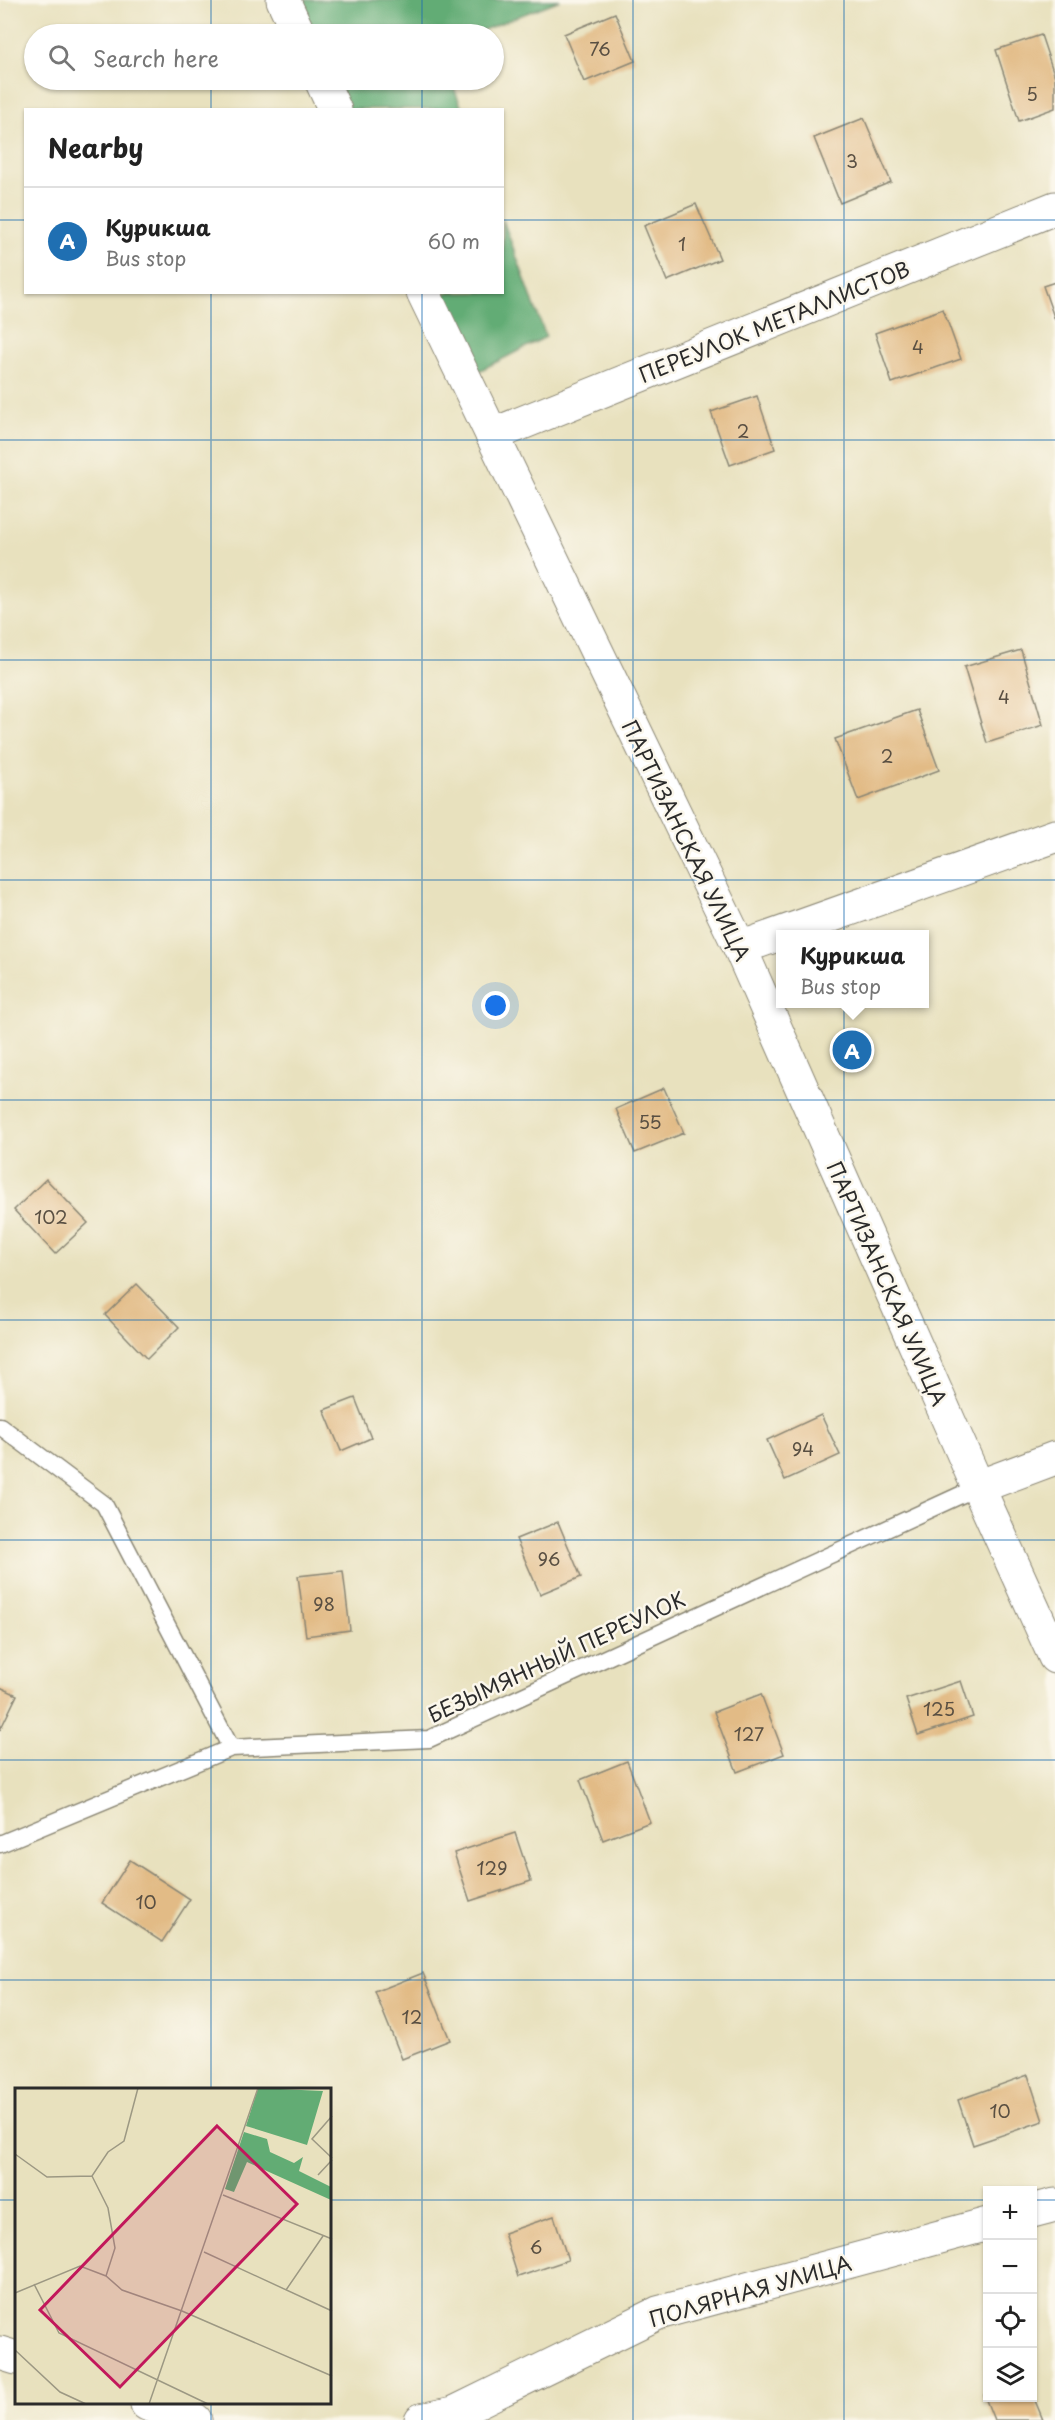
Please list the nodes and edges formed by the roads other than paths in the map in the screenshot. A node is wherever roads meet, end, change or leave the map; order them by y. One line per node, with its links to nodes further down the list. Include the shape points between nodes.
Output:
1 (283, 0): 2 (street)
2 (294, 24)
3 (326, 90): 4 (street)
4 (334, 108)
5 (1055, 208): 7 (street, ПЕРЕУЛОК МЕТАЛЛИСТОВ)
6 (424, 294): 7 (street, ПАРТИЗАНСКАЯ УЛИЦА)
7 (492, 435): 11 (street, ПАРТИЗАНСКАЯ УЛИЦА)
8 (1055, 836): 9 (street)
9 (791, 930)
10 (776, 935): 11 (street)
11 (740, 948): 14 (street, ПАРТИЗАНСКАЯ УЛИЦА)
12 (0, 1426): 16 (lane, via 104,1504)
13 (1055, 1458): 14 (street)
14 (978, 1487): 15 (street, ПАРТИЗАНСКАЯ УЛИЦА); 16 (lane, БЕЗЫМЯННЫЙ ПЕРЕУЛОК, via 429,1739)
15 (1055, 1657)
16 (231, 1748): 17 (lane, БЕЗЫМЯННЫЙ ПЕРЕУЛОК)
17 (0, 1844)
18 (1055, 2205): 19 (street)
19 (1037, 2210)
20 (983, 2224): 25 (street, ПОЛЯРНАЯ УЛИЦА, via 658,2313 454,2413)
21 (0, 2353): 22 (street)
22 (15, 2358)
23 (153, 2405): 24 (street)
24 (195, 2420)
25 (421, 2420)

